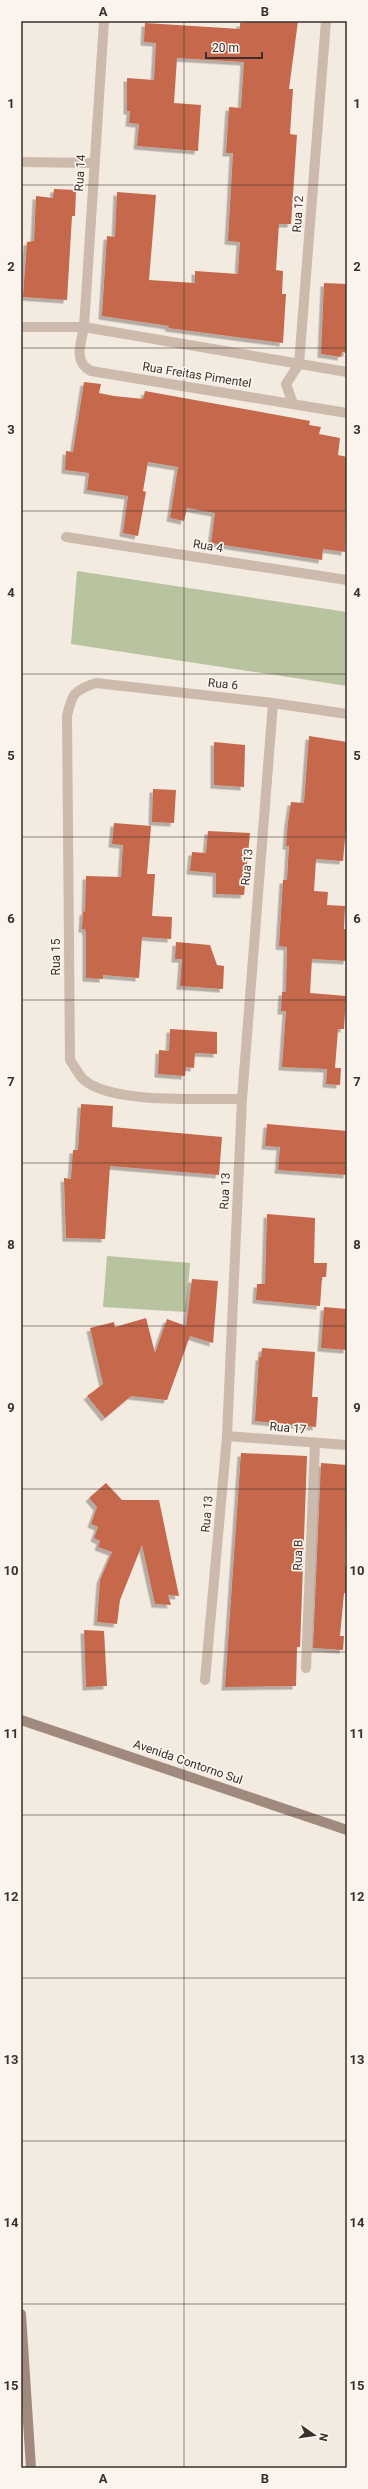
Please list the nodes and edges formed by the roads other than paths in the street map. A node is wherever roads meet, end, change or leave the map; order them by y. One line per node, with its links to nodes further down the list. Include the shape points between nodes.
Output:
1 (104, 21): 4 (street, Rua 14)
2 (326, 21): 7 (street, Rua 12)
3 (21, 162): 4 (street)
4 (93, 163): 5 (street, Rua 14)
5 (84, 326): 6 (street); 7 (street); 9 (street, Rua Freitas Pimentel, via 79,358 85,368 92,371)
6 (21, 327)
7 (299, 364): 8 (street); 9 (street, Rua 12, via 286,384)
8 (347, 372)
9 (293, 404): 10 (street, Rua Freitas Pimentel)
10 (347, 413)
11 (66, 537): 12 (street, Rua 4)
12 (347, 580)
13 (96, 684): 14 (street, Rua 6); 16 (street, Rua 15, via 78,689 71,699 67,716 70,1060 83,1079 107,1091 133,1097)
14 (273, 703): 15 (street, Rua 6); 16 (street, Rua 13)
15 (347, 714)
16 (242, 1099): 17 (street, Rua 13)
17 (227, 1436): 18 (street, Rua 17); 21 (street, Rua 13)
18 (315, 1443): 19 (street, Rua 17); 20 (street, Rua B)
19 (347, 1445)
20 (306, 1668)
21 (205, 1680)
22 (21, 1720): 23 (street, Avenida Contorno Sul)
23 (347, 1830)
24 (21, 2314): 25 (street)
25 (32, 2468)

